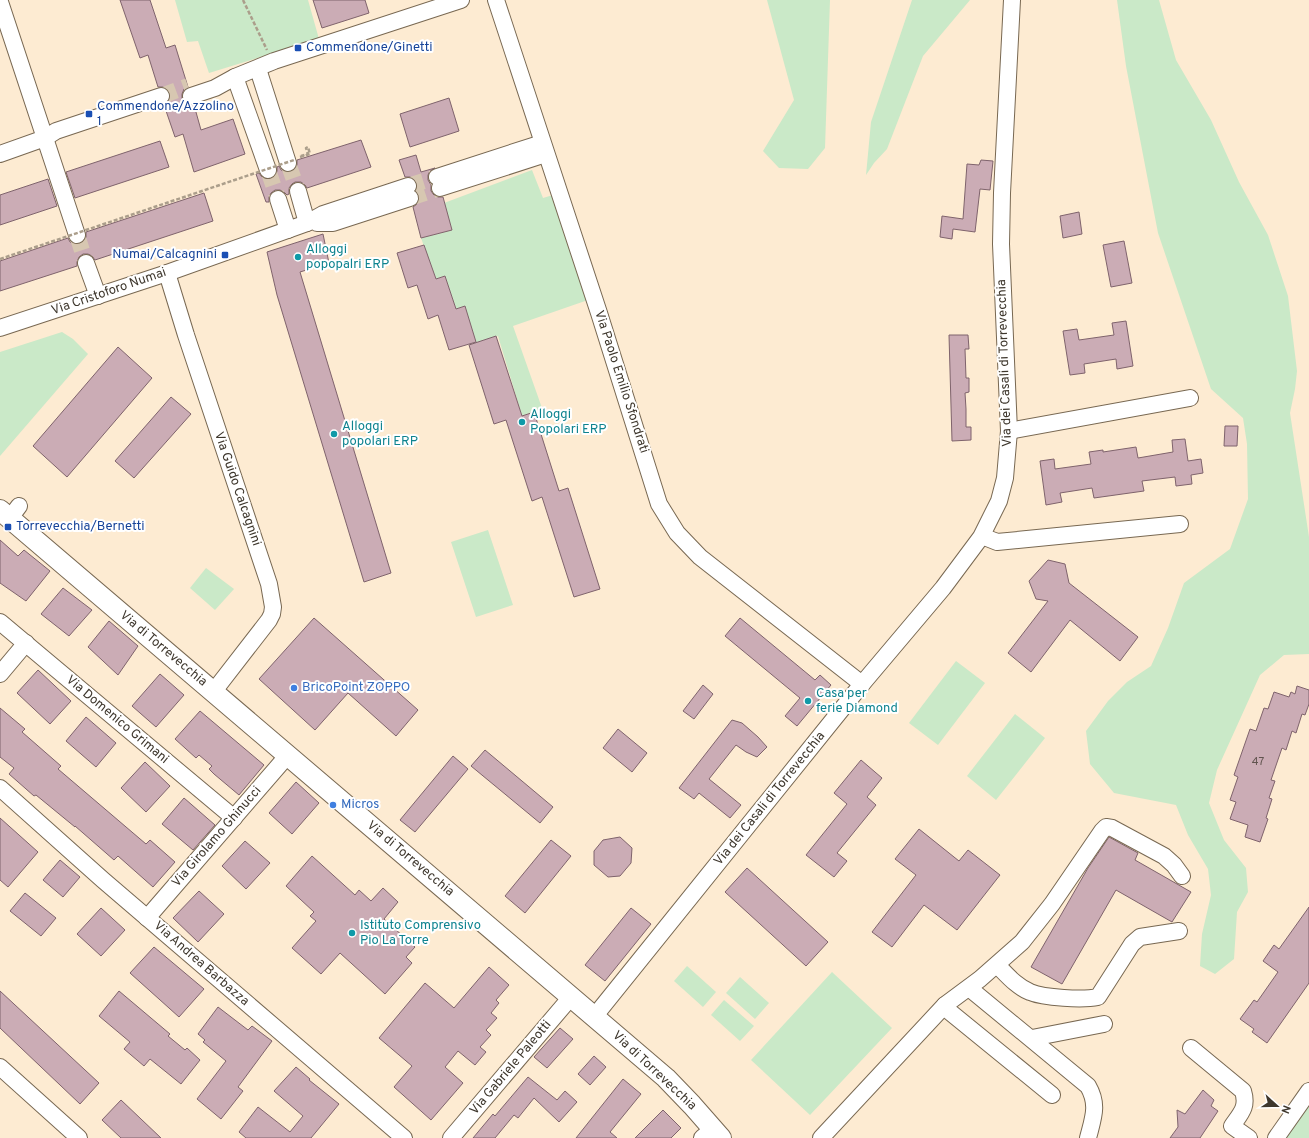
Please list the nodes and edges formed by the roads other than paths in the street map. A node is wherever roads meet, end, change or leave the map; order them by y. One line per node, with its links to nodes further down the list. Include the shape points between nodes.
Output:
1 (461, 0): 5 (street, via 274,61)
2 (496, 0): 10 (street, Via Paolo Emilio Sfondrati)
3 (1012, 0): 26 (street, Via dei Casali di Torrevecchia, via 1001,244)
4 (0, 2): 9 (street)
5 (258, 69): 6 (street); 12 (street)
6 (235, 77): 7 (street, via 215,88); 13 (street)
7 (189, 91)
8 (163, 101): 9 (street, via 56,131)
9 (45, 138): 11 (street); 20 (street)
10 (544, 148): 14 (street); 33 (street, Via Paolo Emilio Sfondrati, via 602,320 659,504 677,533 700,557)
11 (0, 154)
12 (291, 161)
13 (268, 170)
14 (439, 182)
15 (298, 191): 18 (street)
16 (409, 192): 18 (street, Via Cristoforo Numai, via 323,214)
17 (278, 199): 19 (street)
18 (307, 223): 19 (street, Via Cristoforo Numai)
19 (288, 230): 22 (street, Via Cristoforo Numai)
20 (77, 235)
21 (86, 263): 23 (street)
22 (167, 273): 23 (street, Via Cristoforo Numai); 34 (street, Via Guido Calcagnini, via 269,584 272,600 272,614 266,626)
23 (98, 296): 24 (street, Via Cristoforo Numai)
24 (0, 328)
25 (1190, 398): 26 (street)
26 (1009, 431): 29 (street, Via dei Casali di Torrevecchia, via 1003,488)
27 (10, 511): 34 (main road, Via di Torrevecchia)
28 (1180, 524): 29 (street, via 997,542)
29 (982, 536): 33 (street, Via dei Casali di Torrevecchia, via 943,588)
30 (0, 622): 31 (street, Via Domenico Grimani)
31 (26, 643): 32 (street); 37 (street, Via Domenico Grimani)
32 (0, 674)
33 (862, 684): 45 (street, Via dei Casali di Torrevecchia)
34 (214, 691): 35 (main road, Via di Torrevecchia)
35 (288, 755): 37 (street, Via Girolamo Ghinucci); 43 (main road, Via di Torrevecchia)
36 (0, 788): 39 (street, Via Andrea Barbazza)
37 (234, 818): 39 (street, Via Girolamo Ghinucci)
38 (1182, 876): 41 (street, via 1164,856 1106,827 1022,942)
39 (147, 918): 55 (street, Via Andrea Barbazza)
40 (1179, 931): 41 (street, via 1140,937 1132,944 1098,997 1088,999 1030,992 1014,982)
41 (997, 965): 42 (street)
42 (968, 988): 44 (street); 47 (street)
43 (571, 997): 45 (main road, Via di Torrevecchia); 56 (street, Via Gabriele Paleotti)
44 (945, 1005): 51 (street, via 950,1012); 57 (street)
45 (594, 1017): 53 (main road, Via di Torrevecchia, via 666,1078)
46 (1104, 1024): 47 (street)
47 (1032, 1038): 58 (street, via 1088,1086 1094,1095 1096,1108)
48 (1191, 1048): 52 (street, via 1243,1091 1246,1101 1243,1111)
49 (0, 1067): 54 (street)
50 (1309, 1091): 60 (street)
51 (1052, 1095)
52 (1228, 1132): 59 (street)
53 (712, 1135)
54 (79, 1138)
55 (404, 1138)
56 (451, 1138)
57 (821, 1138)
58 (1088, 1138)
59 (1249, 1138)
60 (1276, 1138)

